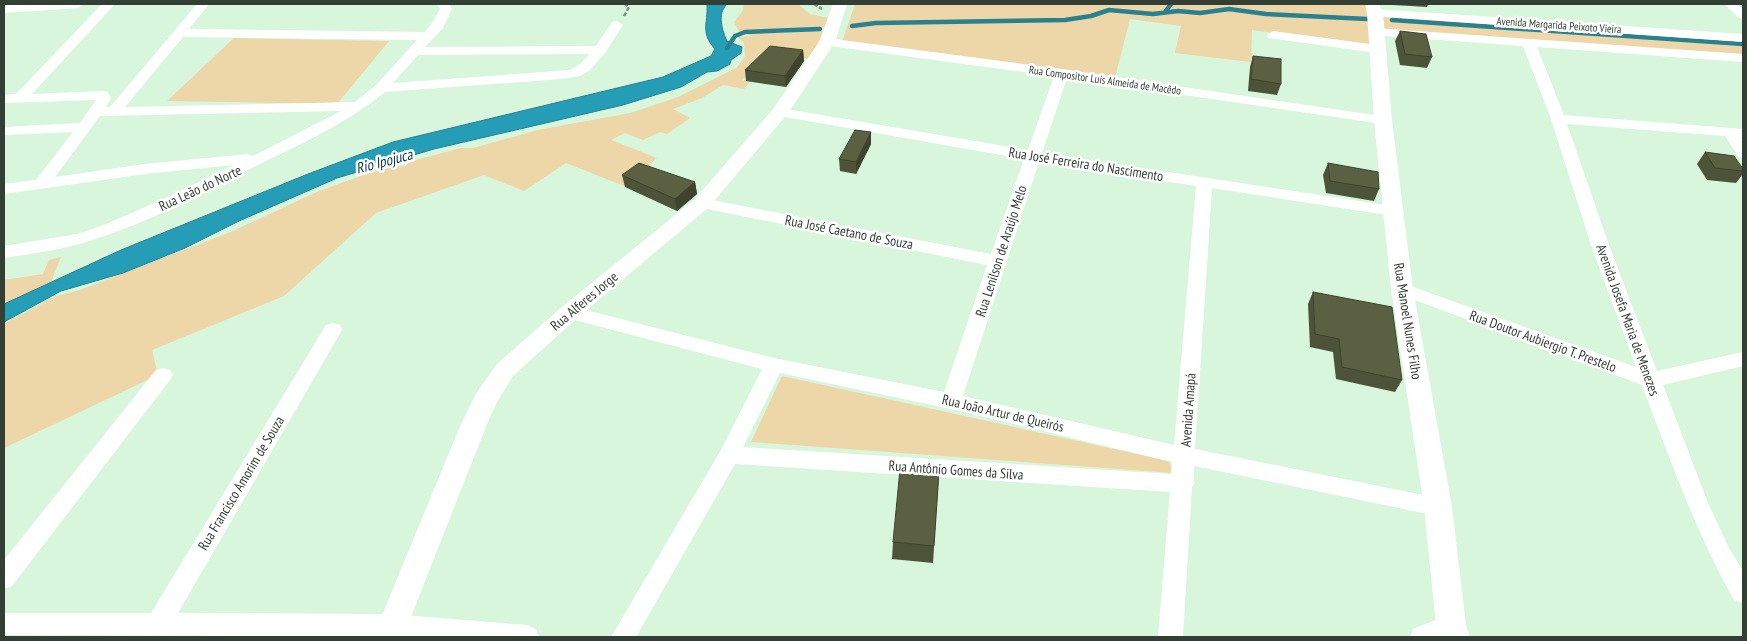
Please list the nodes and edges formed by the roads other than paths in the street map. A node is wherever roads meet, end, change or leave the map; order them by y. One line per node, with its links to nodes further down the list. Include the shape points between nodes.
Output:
1 (78, 4): 7 (street)
2 (109, 4): 23 (street)
3 (203, 4): 11 (street)
4 (443, 4): 13 (street, Rua Leão do Norte, via 446,9 443,18)
5 (840, 4): 15 (street, Rua Alferes Jorge)
6 (1730, 4): 8 (street)
7 (7, 11)
8 (1743, 16)
9 (1375, 24): 12 (street); 14 (street, Avenida Margarida Peixoto Vieira); 16 (street, Avenida Margarida Peixoto Vieira); 30 (street, Rua Manoel Nunes Filho)
10 (618, 25): 17 (street)
11 (180, 33): 13 (street); 26 (street)
12 (1273, 35)
13 (429, 36): 18 (street, Rua Leão do Norte)
14 (1743, 38)
15 (827, 42): 21 (street, Rua Compositor Luís Almeida de Macêdo); 28 (street, Rua Alferes Jorge)
16 (1528, 42): 19 (street, Avenida Margarida Peixoto Vieira); 29 (street, Avenida Josefa Maria de Menezes)
17 (600, 50): 18 (street); 20 (street)
18 (414, 51): 22 (street, Rua Leão do Norte)
19 (1743, 58)
20 (583, 69): 22 (street, via 561,75)
21 (1062, 73): 30 (street, Rua Compositor Luís Almeida de Macêdo); 35 (street, Rua Lenilson de Araújo Melo)
22 (381, 88): 25 (street, Rua Leão do Norte)
23 (20, 98): 24 (street); 27 (street, via 100,94 104,98)
24 (4, 99)
25 (359, 106): 26 (street); 36 (street, Rua Leão do Norte)
26 (115, 110): 27 (street)
27 (96, 112): 31 (street)
28 (780, 112): 35 (street, Rua José Ferreira do Nascimento); 40 (street, Rua Alferes Jorge)
29 (1558, 119): 33 (street); 50 (street, Avenida Josefa Maria de Menezes)
30 (1383, 120): 41 (street, Rua Manoel Nunes Filho)
31 (84, 127): 32 (street); 37 (street)
32 (4, 131)
33 (1737, 133): 34 (street)
34 (1743, 153)
35 (1032, 156): 38 (street, Rua José Ferreira do Nascimento); 43 (street, Rua Lenilson de Araújo Melo)
36 (262, 158): 37 (street); 42 (street, Rua Leão do Norte, via 110,229 79,240)
37 (42, 183): 39 (street)
38 (1204, 183): 41 (street, Rua José Ferreira do Nascimento); 53 (street, Avenida Amapá)
39 (4, 189)
40 (702, 203): 43 (street, Rua José Caetano de Souza); 45 (street, Rua Alferes Jorge)
41 (1393, 211): 44 (street, Rua Manoel Nunes Filho)
42 (4, 252)
43 (997, 262): 51 (street, Rua Lenilson de Araújo Melo)
44 (1402, 289): 50 (street, Rua Doutor Aubiergio T. Prestelo); 55 (street, Rua Manoel Nunes Filho)
45 (570, 312): 48 (street, Rua João Artur de Queirós); 61 (street, Rua Alferes Jorge, via 505,370 486,399)
46 (333, 330): 59 (street, Rua Francisco Amorim de Souza)
47 (1743, 359): 50 (street)
48 (774, 365): 51 (street, Rua João Artur de Queirós); 52 (street)
49 (163, 375): 56 (street)
50 (1650, 380): 57 (street, Avenida Josefa Maria de Menezes, via 1697,503 1721,555)
51 (951, 401): 53 (street, Rua João Artur de Queirós)
52 (729, 455): 54 (street, Rua Antônio Gomes da Silva); 63 (street)
53 (1185, 456): 54 (street, Avenida Amapá); 55 (street, Rua João Artur de Queirós)
54 (1183, 484): 64 (street, Avenida Amapá)
55 (1438, 507): 60 (street, Rua Manoel Nunes Filho)
56 (4, 578)
57 (1743, 592)
58 (4, 624): 59 (street)
59 (153, 631): 61 (street)
60 (1453, 631): 65 (street)
61 (390, 632): 62 (street)
62 (527, 637)
63 (623, 637)
64 (1170, 637)
65 (1422, 637)

